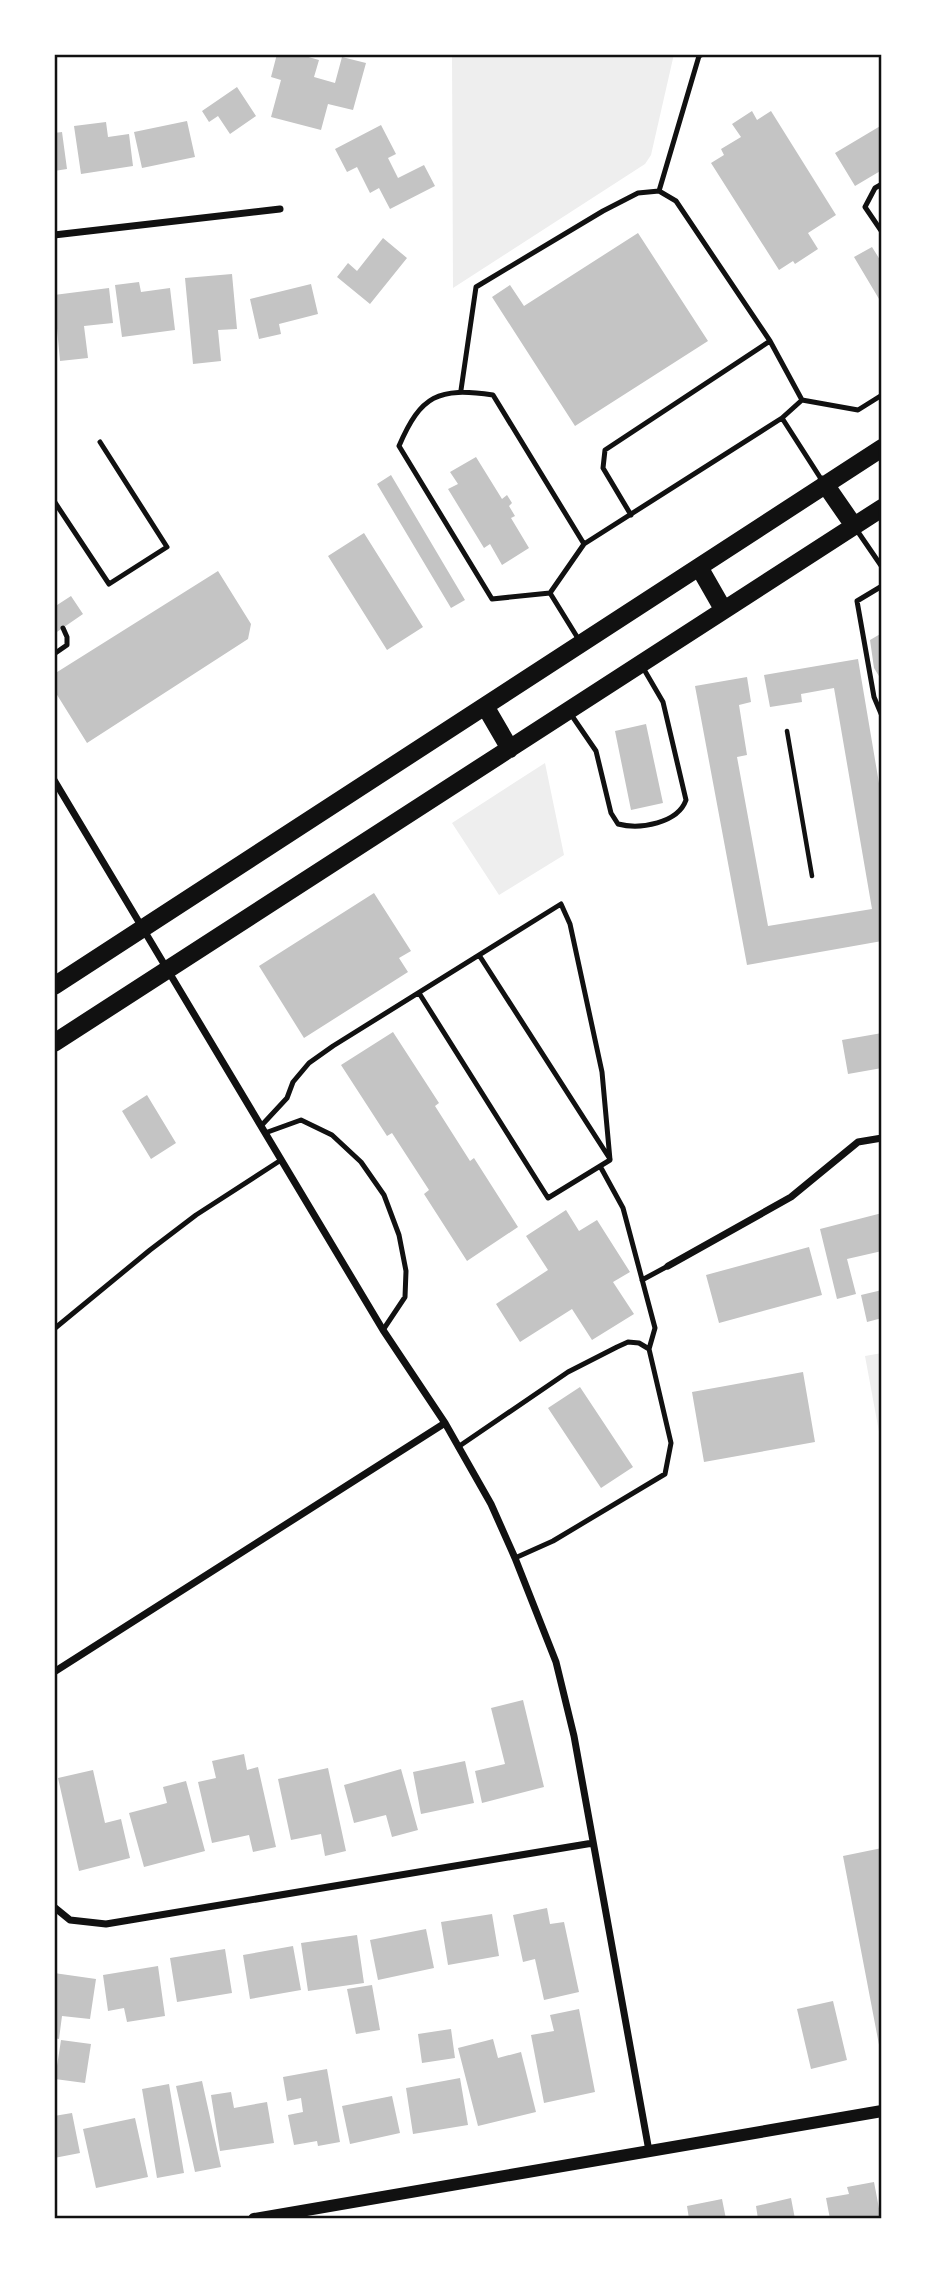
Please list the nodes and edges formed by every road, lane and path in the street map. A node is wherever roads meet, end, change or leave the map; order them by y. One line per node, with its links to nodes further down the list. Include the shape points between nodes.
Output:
1 (703, 54): 3 (lane)
2 (882, 184): 5 (lane, via 865,207)
3 (659, 191): 7 (lane, via 676,201); 8 (lane, via 638,193 603,211 475,288)
4 (280, 209): 6 (street)
5 (882, 232)
6 (54, 235)
7 (770, 341): 10 (lane); 17 (lane, via 605,450 603,468)
8 (461, 390): 19 (lane, via 493,395); 23 (lane, via 426,400 399,446 492,599)
9 (882, 395): 10 (lane, via 858,410)
10 (802, 400): 11 (lane)
11 (782, 418): 14 (lane); 17 (lane)
12 (100, 442): 15 (lane, via 167,547 109,584)
13 (882, 448): 14 (main road)
14 (825, 484): 18 (main road); 20 (main road)
15 (54, 501)
16 (882, 508): 18 (main road)
17 (631, 515): 19 (lane)
18 (854, 526): 21 (lane); 24 (main road)
19 (584, 544): 23 (lane)
20 (699, 568): 24 (main road); 26 (main road)
21 (882, 568)
22 (882, 586): 31 (lane, via 857,601 874,696)
23 (550, 593): 26 (lane)
24 (723, 609): 28 (main road)
25 (63, 628): 27 (lane, via 67,645)
26 (581, 643): 29 (main road)
27 (54, 654)
28 (640, 663): 30 (main road); 30 (lane, via 663,702 686,800 674,817 631,827 618,824 611,813 596,751)
29 (485, 706): 33 (main road); 36 (main road)
30 (568, 710): 33 (main road)
31 (882, 716)
32 (787, 731): 35 (path)
33 (510, 749): 38 (main road)
34 (54, 780): 36 (street)
35 (812, 876)
36 (142, 928): 38 (street); 39 (main road)
37 (480, 955): 40 (lane); 45 (lane); 45 (lane, via 561,904 570,924 602,1072)
38 (167, 970): 41 (main road); 42 (street)
39 (54, 986)
40 (419, 993): 42 (lane, via 309,1063); 46 (lane, via 548,1198)
41 (54, 1043)
42 (263, 1129): 44 (street); 50 (lane, via 301,1120 332,1135 361,1162 384,1195 406,1270 405,1297)
43 (882, 1138): 47 (street, via 858,1142 790,1196)
44 (281, 1160): 49 (lane, via 159,1243); 50 (street)
45 (610, 1160): 46 (lane)
46 (600, 1166): 48 (lane, via 623,1208)
47 (668, 1266): 48 (lane)
48 (642, 1280): 51 (lane, via 655,1328)
49 (55, 1326)
50 (383, 1330): 52 (street)
51 (649, 1349): 53 (lane, via 628,1342 568,1372); 54 (lane, via 671,1443 665,1474 553,1541)
52 (445, 1423): 53 (street); 55 (street)
53 (458, 1447): 54 (street)
54 (515, 1558): 56 (street, via 556,1662)
55 (54, 1672)
56 (593, 1843): 57 (street, via 106,1924 70,1920); 59 (street)
57 (54, 1907)
58 (882, 2111): 59 (street)
59 (649, 2151): 60 (street)
60 (254, 2219)

